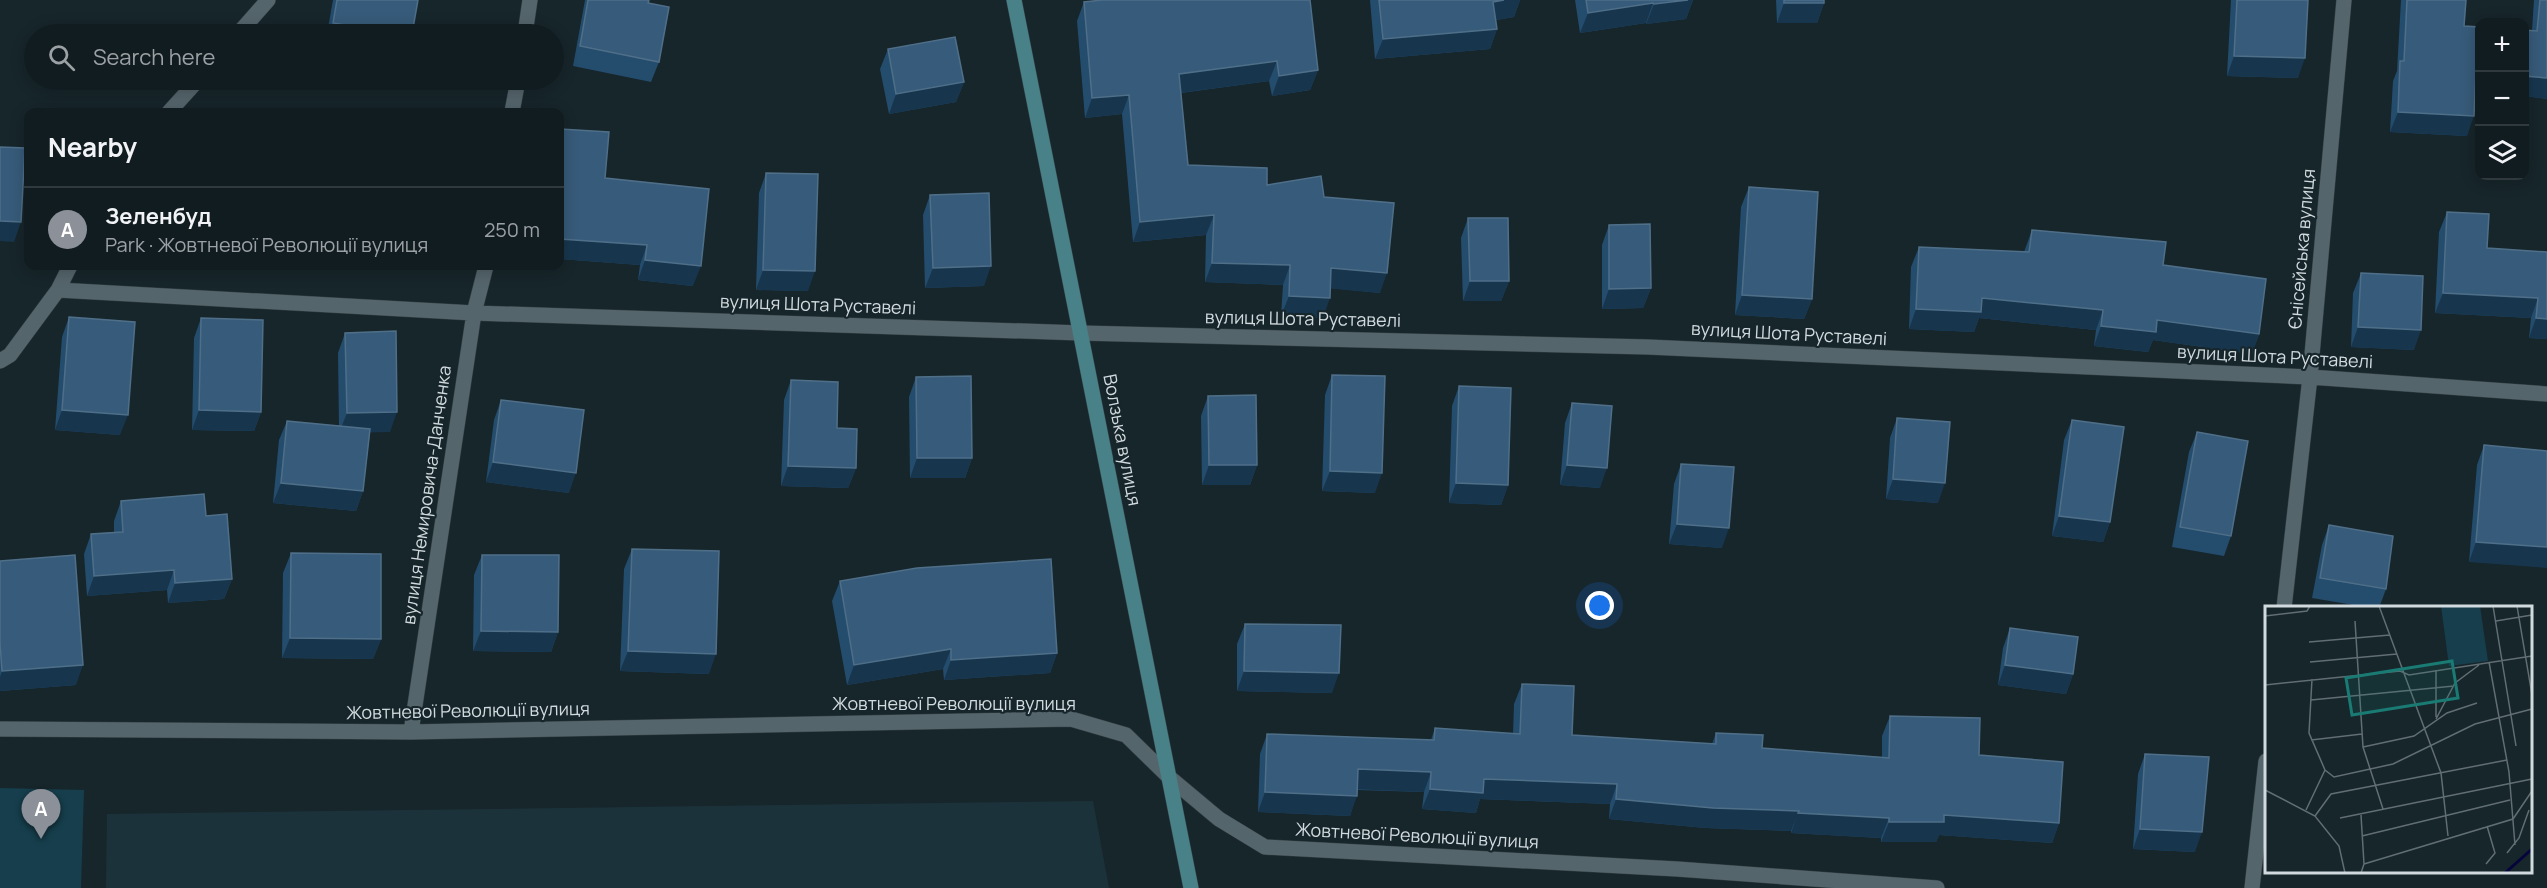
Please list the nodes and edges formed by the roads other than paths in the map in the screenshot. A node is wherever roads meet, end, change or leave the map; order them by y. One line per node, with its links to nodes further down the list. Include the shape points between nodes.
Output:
1 (268, 0): 5 (street)
2 (530, 0): 6 (street)
3 (1014, 0): 15 (street, Волзька вулиця)
4 (2344, 0): 17 (street, Єнісейська вулиця)
5 (247, 24)
6 (526, 24)
7 (189, 90): 9 (street)
8 (516, 90): 10 (street)
9 (173, 108)
10 (513, 108)
11 (68, 270): 13 (street)
12 (485, 270): 14 (street, вулиця Немировича-Данченка)
13 (58, 290): 14 (street, вулиця Шота Руставелі); 16 (street, via 10,355)
14 (474, 313): 15 (street, вулиця Шота Руставелі); 21 (street, вулиця Немировича-Данченка)
15 (1081, 333): 17 (street, вулиця Шота Руставелі, via 1648,347); 23 (street, Волзька вулиця)
16 (0, 361)
17 (2310, 377): 18 (street, вулиця Шота Руставелі); 19 (street, Єнісейська вулиця)
18 (2547, 394)
19 (2284, 606)
20 (0, 729): 21 (street, Жовтневої Революції вулиця)
21 (411, 732): 23 (street, Жовтневої Революції вулиця, via 1071,719 1126,735)
22 (2265, 770): 26 (street)
23 (1170, 778): 24 (street, Волзька вулиця); 25 (street, Жовтневої Революції вулиця, via 1219,819 1265,847 1677,869)
24 (1191, 888)
25 (1937, 888)
26 (2252, 888)

